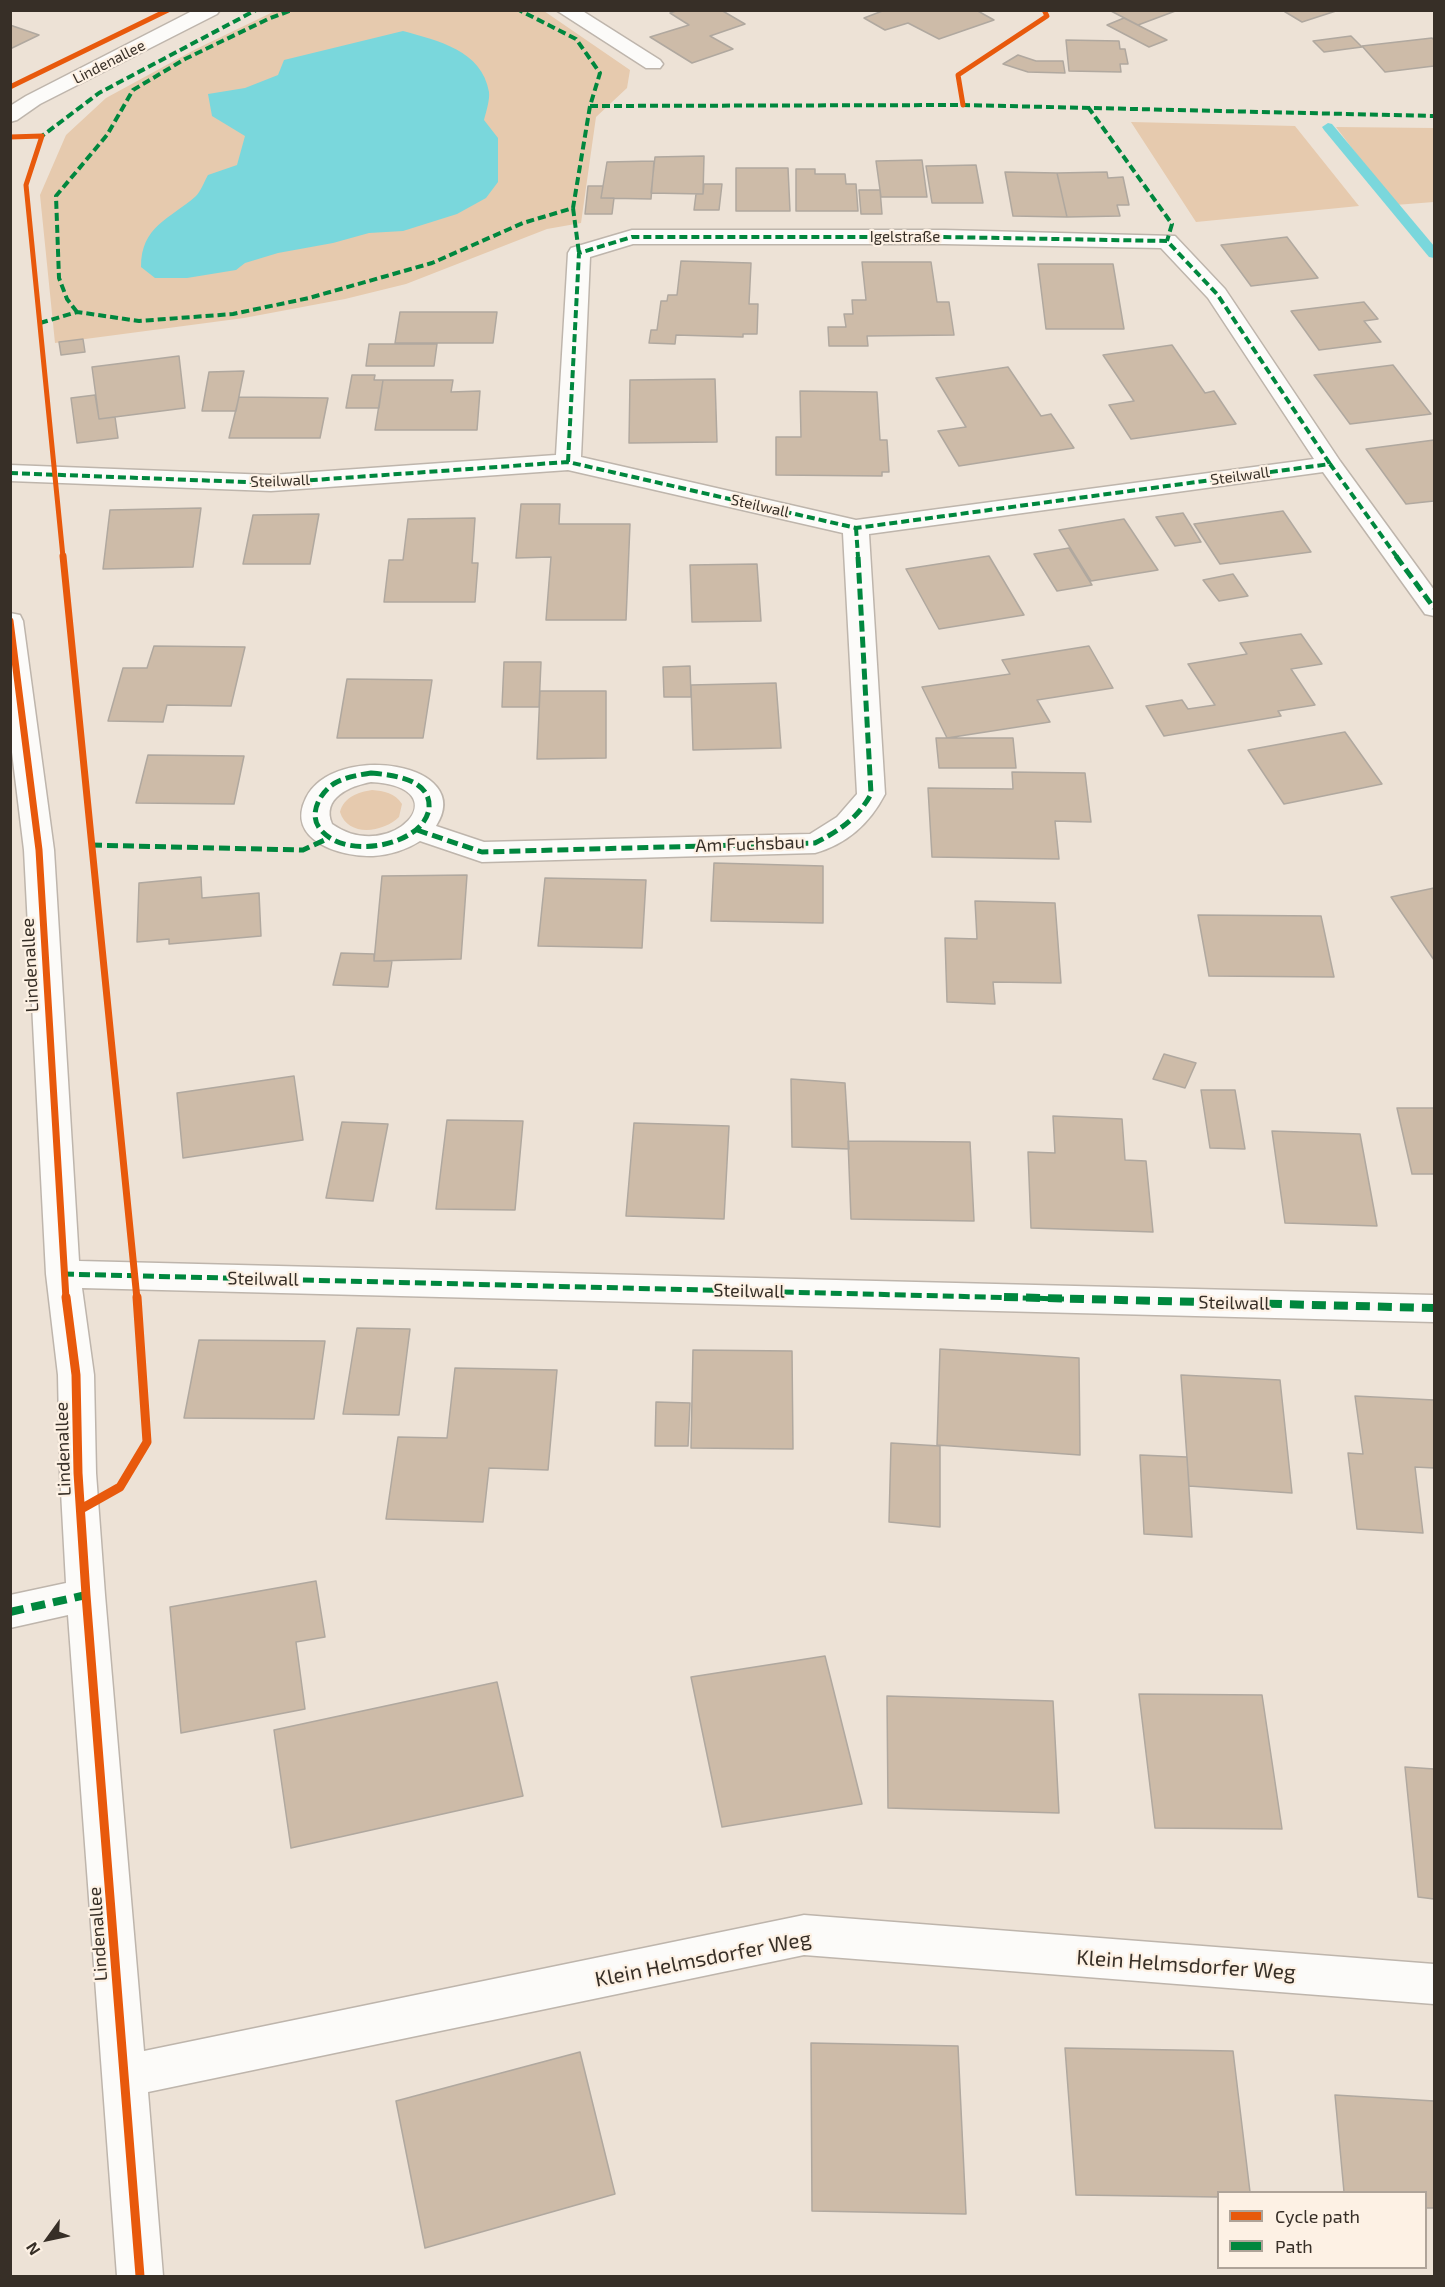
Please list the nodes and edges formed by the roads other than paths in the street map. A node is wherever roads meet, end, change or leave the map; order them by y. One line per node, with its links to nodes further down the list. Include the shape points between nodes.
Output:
1 (210, 10): 4 (street, Lindenallee, via 33,100)
2 (566, 10): 3 (street)
3 (653, 64)
4 (10, 116)
5 (568, 462): 6 (street, Igelstraße, via 579,253 632,237 944,237 1167,242 1217,294); 7 (street, Steilwall, via 271,483); 8 (street, Steilwall)
6 (1330, 464): 8 (street, Steilwall); 9 (street)
7 (10, 473)
8 (856, 528): 11 (street, Am Fuchsbau, via 871,794 865,807 837,833 814,843 482,852)
9 (1434, 608)
10 (10, 621): 12 (street, Lindenallee, via 39,850)
11 (417, 830)
12 (63, 1274): 13 (street, Steilwall); 14 (street, Lindenallee, via 76,1375)
13 (1434, 1308)
14 (86, 1595): 15 (street); 17 (street, Lindenallee)
15 (10, 1612)
16 (1434, 1984): 17 (street, Klein Helmsdorfer Weg, via 804,1935)
17 (124, 2076): 18 (street, Lindenallee)
18 (141, 2277)

